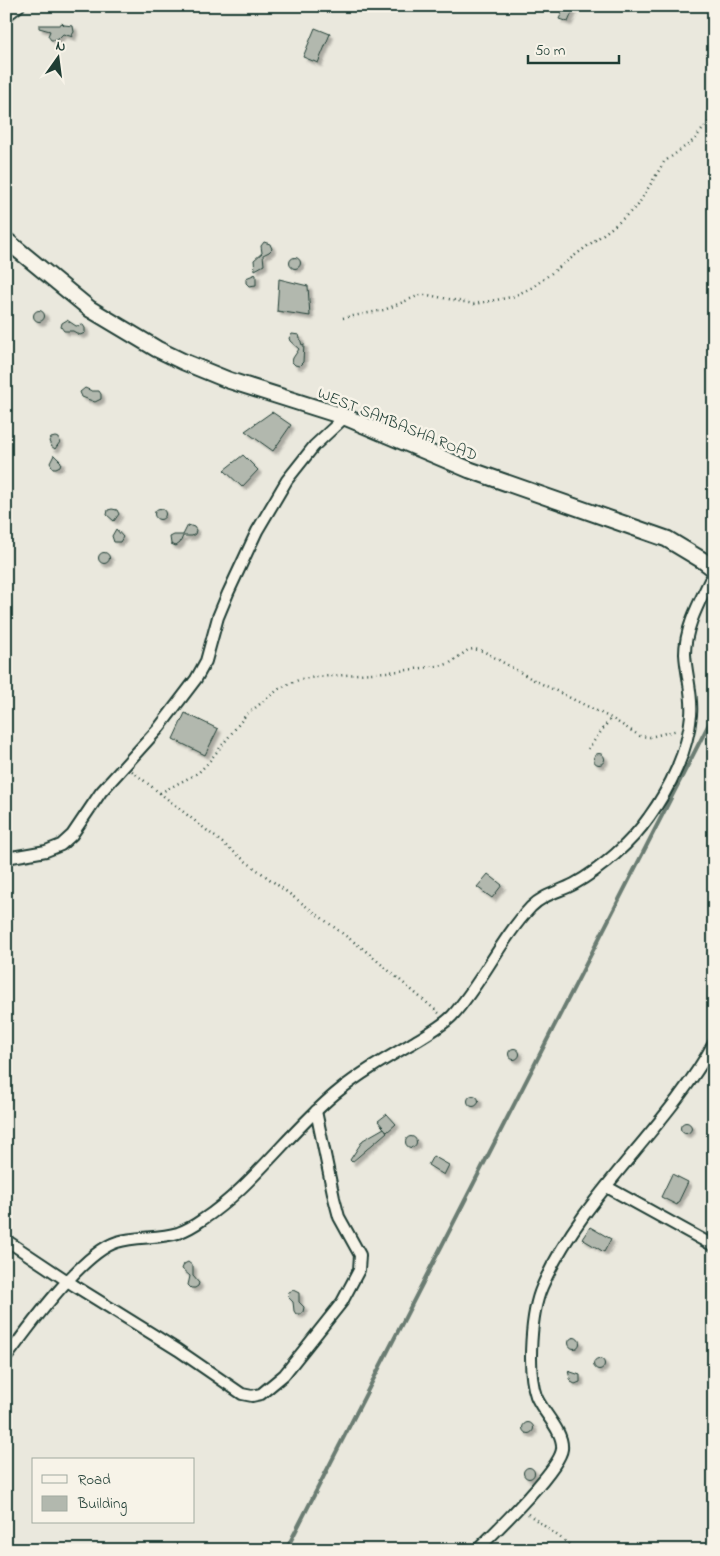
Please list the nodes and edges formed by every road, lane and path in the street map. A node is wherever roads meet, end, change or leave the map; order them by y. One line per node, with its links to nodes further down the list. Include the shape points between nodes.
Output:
1 (19, 6): 2 (street)
2 (6, 16)
3 (714, 115): 5 (path, via 694,140 664,162 638,205 533,287 512,297 474,304 420,295 384,310)
4 (6, 240): 6 (street, WEST SAMBASHA ROAD, via 90,309 158,349 228,380)
5 (343, 318)
6 (345, 417): 7 (street, WEST SAMBASHA ROAD, via 470,470 667,539); 12 (street, via 314,446 287,480 257,532 228,593 206,660 196,679 158,729)
7 (710, 562)
8 (714, 578): 10 (street, via 710,580 695,612 685,652 692,714)
9 (610, 718): 10 (path, via 644,737); 11 (path); 13 (path, via 485,651 472,649 444,665 317,677 291,683 246,715 198,773)
10 (689, 726): 15 (street, via 674,775 646,821 597,869 576,883 544,896 532,906)
11 (588, 749)
12 (125, 765): 13 (path); 14 (street, via 61,845)
13 (160, 793): 15 (path, via 362,948)
14 (6, 858)
15 (448, 1020): 17 (street, via 354,1079)
16 (714, 1043): 18 (street, via 654,1129)
17 (316, 1111): 21 (street, via 250,1179 203,1219 175,1234 110,1244); 21 (street, via 339,1217 360,1255 359,1270 326,1323 284,1375 264,1392 252,1396 242,1394)
18 (607, 1187): 20 (street); 23 (street, via 578,1224 541,1289 533,1320 532,1373 536,1396 562,1440 562,1450 559,1460)
19 (6, 1240): 21 (street)
20 (714, 1246)
21 (68, 1281): 22 (street)
22 (6, 1358)
23 (519, 1507): 24 (street); 25 (path)
24 (478, 1550)
25 (577, 1550)

